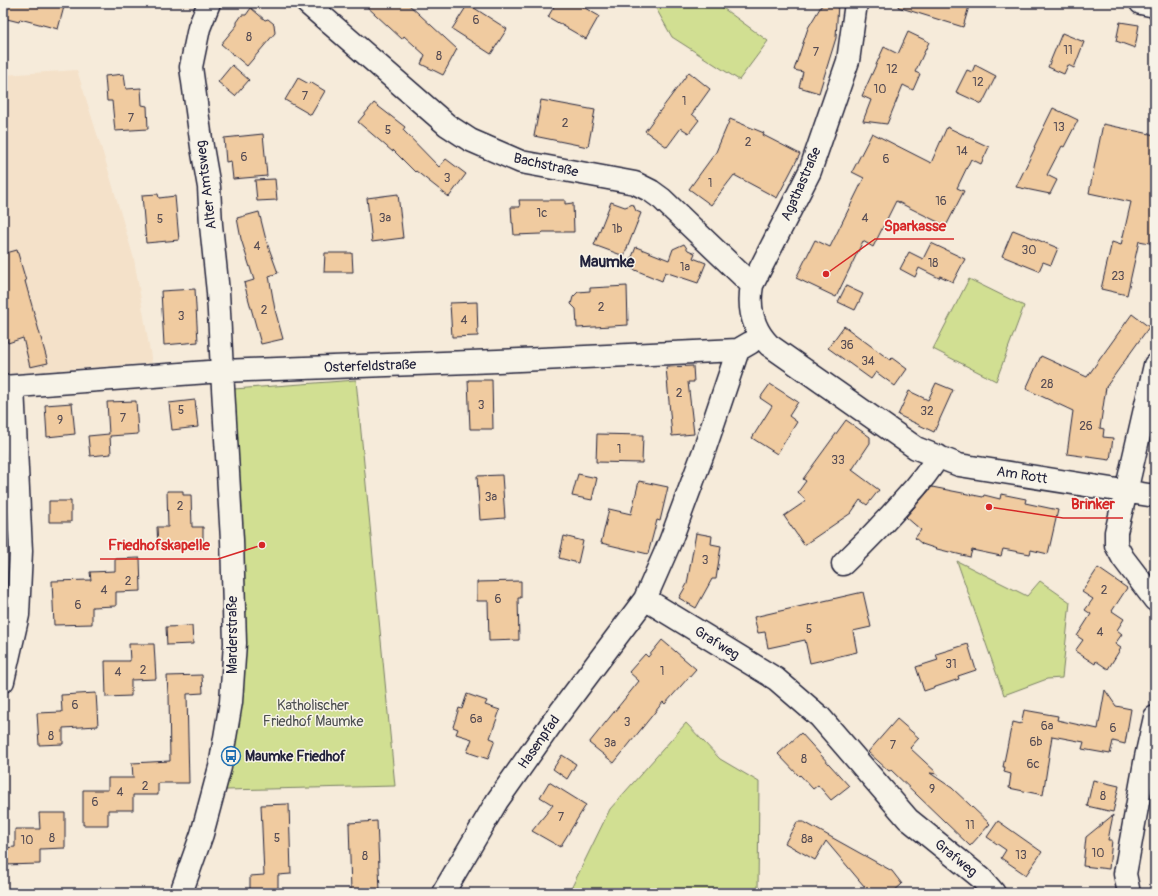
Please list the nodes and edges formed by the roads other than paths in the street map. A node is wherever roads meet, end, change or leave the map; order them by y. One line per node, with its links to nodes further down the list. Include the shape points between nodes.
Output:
1 (210, 3): 10 (street, Alter Amtsweg, via 199,28 191,68 209,187)
2 (307, 3): 6 (street, Bachstraße, via 447,125 470,140 521,162 635,183 651,191)
3 (856, 3): 6 (street, Agathastraße, via 848,61 810,171)
4 (1141, 3): 5 (street)
5 (1155, 6)
6 (752, 285): 7 (street, Agathastraße, via 750,309)
7 (761, 337): 8 (street); 12 (street, Am Rott, via 916,448)
8 (738, 350): 10 (street, Osterfeldstraße); 16 (street, via 704,451)
9 (1155, 365): 13 (street)
10 (222, 371): 11 (street, Osterfeldstraße); 20 (street, Marderstraße, via 235,643 230,702 220,767 202,834)
11 (8, 387): 18 (street, via 21,551 18,615)
12 (938, 456): 13 (street, Am Rott, via 959,465); 15 (street, via 930,471 872,536)
13 (1126, 492): 14 (street, Am Rott); 17 (street, via 1116,532 1116,545)
14 (1155, 496)
15 (843, 564)
16 (646, 599): 21 (street, Hasenpfad, via 552,723 498,801); 22 (street, Grafweg, via 776,679 820,717 908,819 981,878)
17 (1155, 600)
18 (3, 681)
19 (1155, 717): 23 (street, via 1125,874)
20 (181, 893)
21 (443, 893)
22 (994, 893)
23 (1129, 893)

